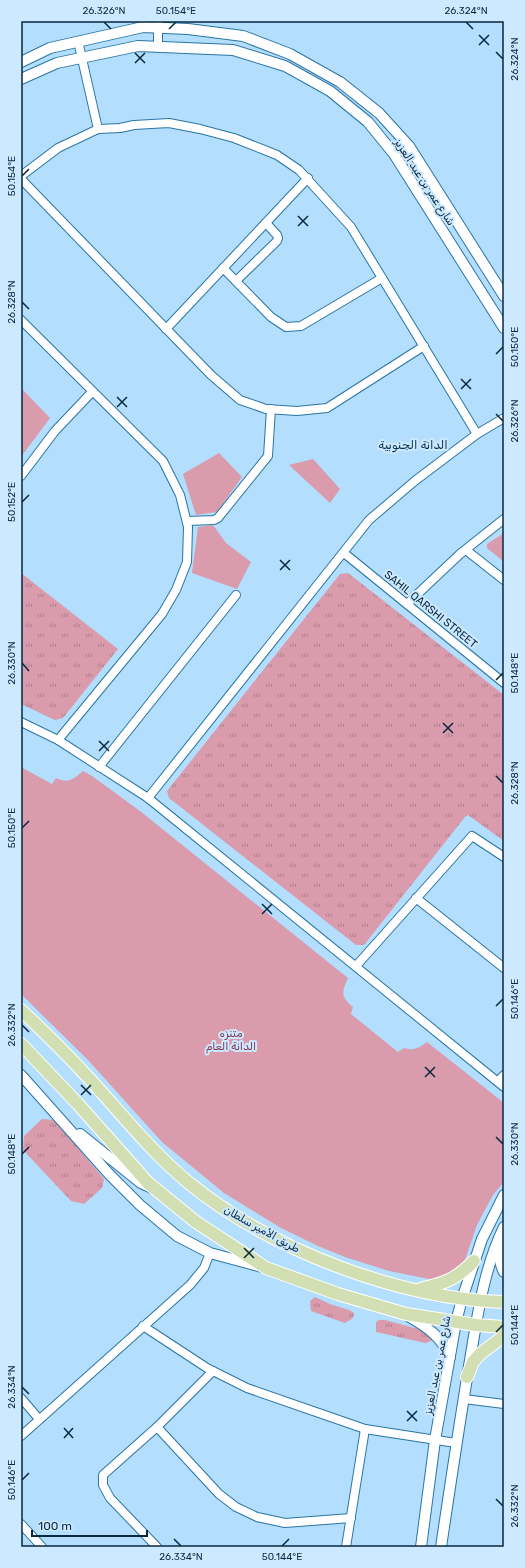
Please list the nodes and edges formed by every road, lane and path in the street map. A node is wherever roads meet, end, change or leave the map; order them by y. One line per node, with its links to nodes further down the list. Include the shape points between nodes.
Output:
1 (158, 24): 2 (street); 3 (street); 15 (street, via 243,36 290,54 340,82 379,113 409,146)
2 (78, 41): 4 (street); 5 (street, via 50,48)
3 (158, 47): 4 (street, شارع عمر بن عبد العزيز, via 138,46); 17 (street, شارع عمر بن عبد العزيز, via 233,50 285,66 330,91 368,122 394,154)
4 (81, 58): 6 (street, شارع عمر بن عبد العزيز, via 57,63); 7 (street)
5 (21, 62)
6 (21, 79)
7 (98, 129): 8 (street, via 58,148); 9 (street, via 169,123 200,129 234,138 277,155)
8 (21, 176)
9 (308, 178): 11 (street); 13 (street, via 351,227)
10 (21, 179): 18 (street)
11 (266, 223): 12 (street); 14 (street, via 277,235 277,241)
12 (223, 268): 14 (street); 18 (street)
13 (382, 278): 14 (street, via 301,326 286,327 271,317); 19 (street)
14 (236, 281)
15 (504, 296)
16 (21, 320): 20 (street)
17 (504, 328)
18 (166, 329): 21 (street, via 210,375 240,400)
19 (424, 346): 21 (street, via 326,408 297,411); 23 (street)
20 (92, 392): 24 (street, via 55,431); 26 (street, via 163,462 180,495)
21 (271, 409): 26 (street, via 268,456 218,518)
22 (504, 418): 23 (street)
23 (476, 434): 28 (street, via 369,520)
24 (21, 476)
25 (504, 519): 27 (street)
26 (187, 521): 34 (street, via 187,562 176,590 162,614)
27 (466, 550): 29 (street); 31 (street)
28 (344, 553): 31 (street, SAHIL QARSHI STREET); 36 (street)
29 (504, 580)
30 (236, 595): 35 (street)
31 (407, 604): 32 (street, SAHIL QARSHI STREET)
32 (504, 683)
33 (21, 722): 34 (street)
34 (58, 740): 35 (street)
35 (99, 767): 36 (street)
36 (148, 798): 39 (street)
37 (504, 857): 38 (street, via 472,836)
38 (416, 898): 39 (street); 40 (street)
39 (356, 966): 44 (street)
40 (504, 968)
41 (21, 1010): 54 (main road, طريق الأمير سلطان, via 84,1072 141,1138 189,1183 224,1209 263,1232 330,1264)
42 (21, 1044): 46 (main road)
43 (21, 1075): 45 (street)
44 (502, 1081)
45 (57, 1114): 46 (street, via 140,1183); 50 (street, via 109,1174 140,1205 177,1236)
46 (157, 1191): 52 (main road, via 196,1222)
47 (504, 1195): 51 (street, شارع عمر بن عبد العزيز, via 482,1239)
48 (504, 1227): 56 (street, via 496,1243)
49 (504, 1233): 53 (street, via 500,1262)
50 (210, 1253): 52 (street); 61 (street, via 204,1268 190,1285)
51 (474, 1262): 54 (main road, via 462,1274 451,1280); 55 (street, شارع عمر بن عبد العزيز)
52 (266, 1268): 58 (main road, via 338,1294)
53 (504, 1272)
54 (418, 1290): 55 (main road, طريق الأمير سلطان)
55 (462, 1299): 56 (main road, طريق الأمير سلطان); 59 (street, شارع عمر بن عبد العزيز)
56 (480, 1301): 57 (main road, طريق الأمير سلطان); 60 (street)
57 (504, 1302)
58 (405, 1314): 59 (main road); 64 (street, via 435,1333)
59 (456, 1322): 60 (main road); 64 (street, شارع عمر بن عبد العزيز)
60 (476, 1325): 62 (main road); 66 (street)
61 (143, 1326): 65 (street); 70 (street)
62 (504, 1327)
63 (504, 1336): 66 (main road, via 480,1354 473,1362)
64 (450, 1356): 74 (street, شارع عمر بن عبد العزيز)
65 (213, 1371): 71 (street); 72 (street, via 247,1388)
66 (467, 1378): 68 (street)
67 (21, 1398): 70 (street)
68 (464, 1399): 69 (street); 75 (street)
69 (504, 1404)
70 (39, 1419): 73 (street)
71 (157, 1427): 76 (street, via 219,1494 236,1508 257,1517 285,1523); 79 (street, via 103,1475 103,1485 110,1498)
72 (365, 1429): 74 (street); 76 (street)
73 (21, 1436)
74 (435, 1440): 75 (street); 81 (street, شارع عمر بن عبد العزيز)
75 (456, 1443): 82 (street)
76 (350, 1518): 80 (street)
77 (21, 1524): 78 (street)
78 (42, 1547)
79 (158, 1547)
80 (346, 1547)
81 (421, 1547)
82 (441, 1547)

